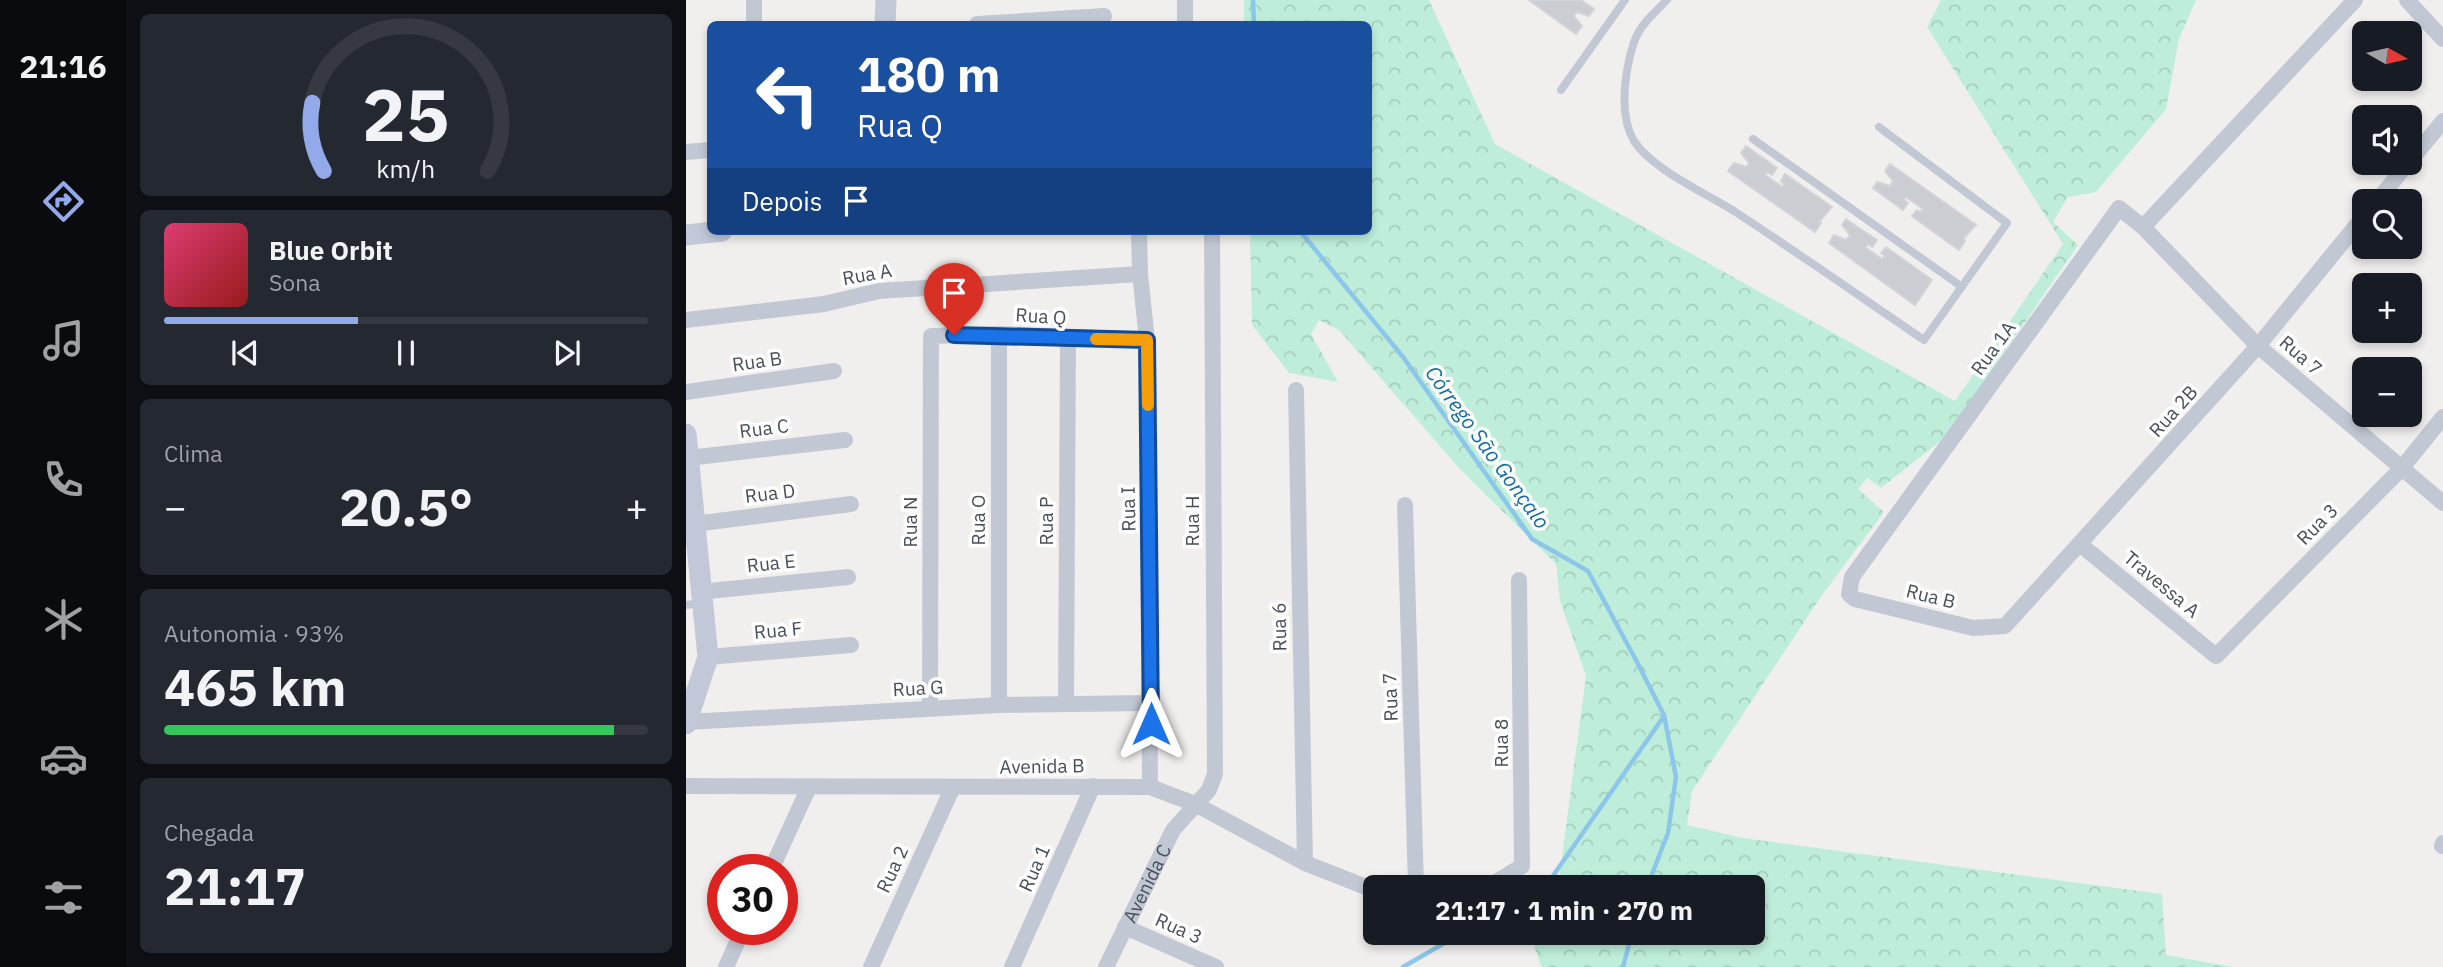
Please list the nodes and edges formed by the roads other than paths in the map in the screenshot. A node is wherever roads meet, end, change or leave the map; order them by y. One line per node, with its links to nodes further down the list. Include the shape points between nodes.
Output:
1 (754, 0): 9 (street)
2 (886, 0): 10 (street)
3 (1185, 0): 12 (street)
4 (1625, 0): 14 (lane)
5 (1667, 0): 31 (lane, via 1634,40 1626,84 1625,116 1644,155 1924,340)
6 (2355, 0): 24 (street)
7 (2407, 0): 13 (street)
8 (1104, 13): 11 (street)
9 (754, 21)
10 (886, 21)
11 (1012, 21)
12 (1185, 21)
13 (2443, 38)
14 (1561, 90)
15 (1879, 127): 31 (lane, via 2007,223)
16 (2441, 127): 18 (street)
17 (1753, 139): 31 (lane)
18 (2422, 148)
19 (707, 150): 20 (street)
20 (686, 152)
21 (2398, 175): 22 (street)
22 (2387, 189)
23 (2119, 208): 24 (street, Rua 7); 53 (street, Rua 1A, via 1852,577)
24 (2143, 227): 37 (street, Rua 7)
25 (2352, 231): 37 (street, Rua 2B)
26 (707, 233): 27 (street)
27 (686, 235)
28 (1139, 235): 30 (street, Rua I)
29 (1212, 235): 69 (street, Rua H, via 1215,774 1209,790)
30 (1140, 274): 32 (street, Rua A, via 879,291 824,304); 36 (street, Rua I)
31 (1962, 287)
32 (686, 320)
33 (999, 334): 34 (street, Rua Q); 35 (street, Rua Q); 61 (street, Rua O)
34 (932, 336): 62 (street, Rua N)
35 (1068, 339): 36 (street, Rua Q); 59 (street, Rua P)
36 (1147, 340): 60 (street, Rua I)
37 (2258, 346): 45 (street, Rua 7); 50 (street, Rua 2B)
38 (834, 371): 40 (street, Rua B)
39 (1296, 390): 71 (street, Rua 6)
40 (686, 393)
41 (2443, 417): 45 (street, Rua 3)
42 (686, 434): 44 (street)
43 (845, 440): 44 (street, Rua C)
44 (688, 458): 49 (street)
45 (2401, 469): 46 (street, Rua 7); 57 (street, Rua 3)
46 (2443, 503)
47 (851, 504): 49 (street, Rua D)
48 (1405, 505): 72 (street, Rua 7)
49 (694, 524): 54 (street)
50 (2081, 545): 55 (street, Rua 2B); 57 (street, Travessa A)
51 (848, 577): 54 (street, Rua E)
52 (1519, 580): 73 (street, Rua 8, via 1522,866)
53 (1849, 594): 55 (street, Rua B, via 1973,628)
54 (695, 600): 58 (street)
55 (2005, 626)
56 (850, 645): 58 (street, Rua F)
57 (2216, 656)
58 (708, 657): 63 (street)
59 (1066, 703): 60 (street, Rua G); 61 (street, Rua G)
60 (1151, 703): 67 (street, Rua I)
61 (999, 705): 62 (street, Rua G)
62 (930, 708): 63 (street, Rua G)
63 (686, 723)
64 (686, 786): 65 (street, Avenida B)
65 (809, 786): 68 (street, Avenida B); 70 (street)
66 (1093, 786): 67 (street, Avenida B); 68 (street, Avenida B); 79 (street, Rua 1)
67 (1150, 787): 69 (street, Avenida B)
68 (953, 789): 78 (street, Rua 2)
69 (1195, 804): 71 (street, Avenida B); 75 (street, Avenida C, via 1173,830)
70 (778, 854)
71 (1305, 863): 74 (street, Avenida B)
72 (1416, 875)
73 (1507, 875)
74 (1363, 886)
75 (1125, 927): 80 (street, Avenida C); 81 (street, Rua 3)
76 (736, 945): 77 (street)
77 (726, 967)
78 (871, 967)
79 (1012, 967)
80 (1106, 967)
81 (1216, 967)

